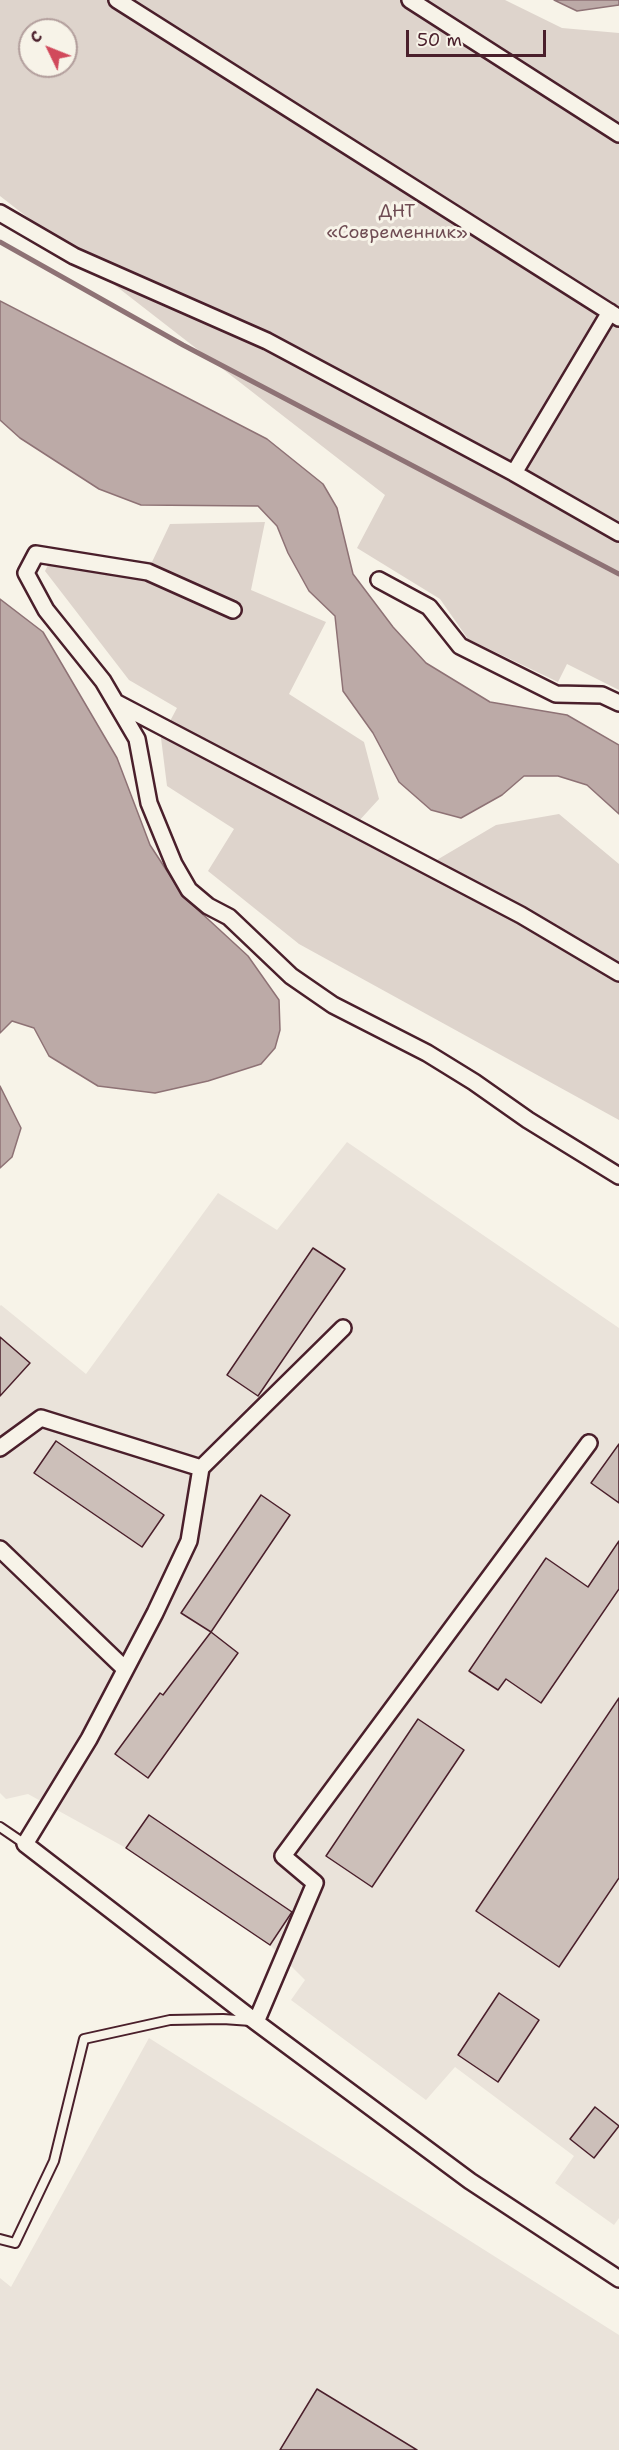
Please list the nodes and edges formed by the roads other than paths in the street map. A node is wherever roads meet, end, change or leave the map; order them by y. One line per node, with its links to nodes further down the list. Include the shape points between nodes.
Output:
1 (117, 0): 5 (street)
2 (410, 0): 3 (street)
3 (619, 134)
4 (0, 213): 6 (street, via 74,256 267,341)
5 (615, 315): 6 (street)
6 (514, 472): 7 (street)
7 (619, 533)
8 (379, 580): 11 (street, via 429,607 460,646 556,694 602,695)
9 (233, 610): 10 (street, via 148,572 36,554 26,573 46,610)
10 (116, 702): 12 (street, via 521,915); 13 (street, via 137,739 149,803 189,890 229,917 291,976 333,1005 436,1059)
11 (619, 703)
12 (619, 973)
13 (619, 1176)
14 (343, 1328): 17 (street)
15 (589, 1443): 22 (street, via 283,1856 315,1883)
16 (0, 1448): 17 (street, via 40,1418)
17 (201, 1468): 19 (street, via 189,1541)
18 (0, 1549): 19 (street)
19 (125, 1669): 21 (street, via 89,1739)
20 (0, 1827): 21 (lane)
21 (25, 1844): 22 (street)
22 (256, 2022): 23 (lane, via 170,2020 84,2039 54,2161 15,2243); 24 (street, via 470,2181)
23 (0, 2239)
24 (619, 2279)

